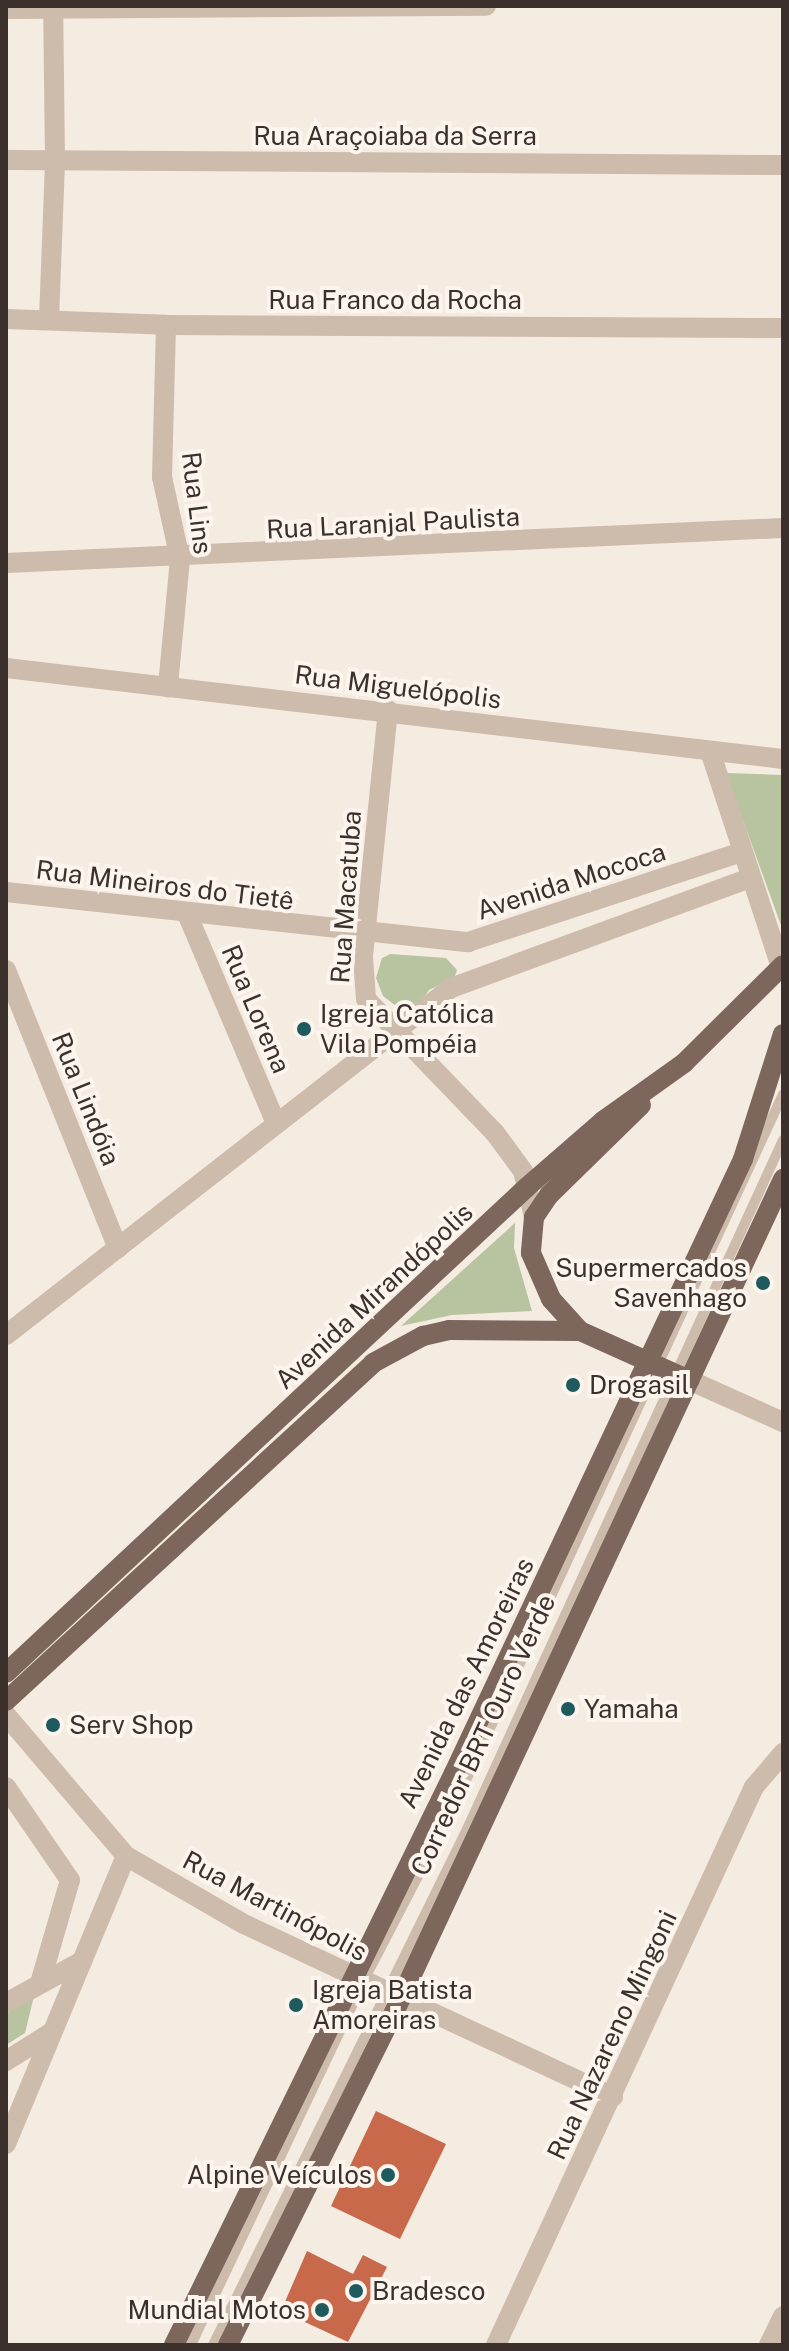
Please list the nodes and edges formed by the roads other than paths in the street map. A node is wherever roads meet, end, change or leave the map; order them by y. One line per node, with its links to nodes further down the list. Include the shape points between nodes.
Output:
1 (486, 6): 2 (street)
2 (55, 8): 3 (street); 5 (street)
3 (6, 9)
4 (6, 160): 5 (street, Rua Araçoiaba da Serra)
5 (55, 160): 6 (street, Rua Araçoiaba da Serra); 8 (street)
6 (783, 165)
7 (6, 319): 8 (street, Rua Franco da Rocha)
8 (49, 319): 9 (street, Rua Franco da Rocha)
9 (166, 325): 10 (street, Rua Franco da Rocha); 12 (street, Rua Lins, via 162,477)
10 (783, 328)
11 (783, 528): 12 (street, Rua Laranjal Paulista)
12 (180, 559): 13 (street, Rua Laranjal Paulista); 15 (street, Rua Lins)
13 (6, 563)
14 (6, 668): 15 (street, Rua Miguelópolis)
15 (168, 687): 16 (street, Rua Miguelópolis)
16 (388, 710): 17 (street, Rua Miguelópolis); 23 (street, Rua Macatuba)
17 (710, 751): 18 (street, Rua Miguelópolis); 19 (street)
18 (783, 759)
19 (742, 852): 20 (street); 24 (street, Avenida Mococa)
20 (750, 878): 25 (street); 27 (street, Avenida Mococa)
21 (6, 892): 22 (street, Rua Mineiros do Tietê)
22 (188, 916): 23 (street, Rua Mineiros do Tietê); 32 (street, Rua Lorena)
23 (366, 934): 24 (street, Avenida Mococa); 28 (street, Rua Macatuba, via 366,999)
24 (468, 942): 27 (street)
25 (782, 966): 30 (main road, Avenida Mirandópolis)
26 (6, 970): 37 (street, Rua Lindóia)
27 (475, 975): 28 (street, Avenida Mococa)
28 (393, 1028): 32 (street, Avenida Mococa); 35 (street, Rua Macatuba, via 495,1133 523,1171)
29 (783, 1034): 40 (main road, Avenida das Amoreiras)
30 (684, 1063): 35 (main road, Avenida Mirandópolis, via 603,1121); 36 (main road, via 549,1195)
31 (783, 1094): 40 (lane)
32 (276, 1123): 37 (street, Avenida Mococa)
33 (783, 1140): 40 (lane)
34 (783, 1179): 40 (main road, Avenida das Amoreiras)
35 (527, 1187): 36 (street, Rua Macatuba); 42 (main road, Avenida Mirandópolis)
36 (534, 1217): 38 (main road, via 531,1253 541,1283)
37 (118, 1248): 39 (street, Avenida Mococa)
38 (580, 1331): 40 (main road); 43 (main road, Avenida Mirandópolis, via 449,1330 423,1336 373,1363)
39 (6, 1335)
40 (667, 1370): 41 (street); 49 (main road, Avenida das Amoreiras, via 460,1760); 51 (main road, Avenida das Amoreiras)
41 (783, 1422)
42 (6, 1673)
43 (6, 1701)
44 (6, 1715): 47 (street, Rua Martinópolis)
45 (783, 1753): 55 (street, Rua Nazareno Mingoni, via 754,1787)
46 (6, 1787): 50 (street, via 70,1880)
47 (126, 1856): 48 (street); 49 (street, Rua Martinópolis)
48 (82, 1961): 50 (street); 53 (street)
49 (357, 1979): 51 (street, Rua Martinópolis); 58 (main road, Avenida das Amoreiras); 59 (lane)
50 (41, 1980): 52 (street)
51 (393, 1995): 55 (street, Rua Martinópolis); 60 (lane); 61 (main road, Avenida das Amoreiras)
52 (6, 2003)
53 (52, 2032): 54 (street); 56 (street)
54 (6, 2061)
55 (613, 2097): 62 (street, Rua Nazareno Mingoni)
56 (6, 2144)
57 (783, 2316): 63 (street)
58 (174, 2345)
59 (191, 2345)
60 (213, 2345)
61 (228, 2345)
62 (496, 2345)
63 (769, 2345)

